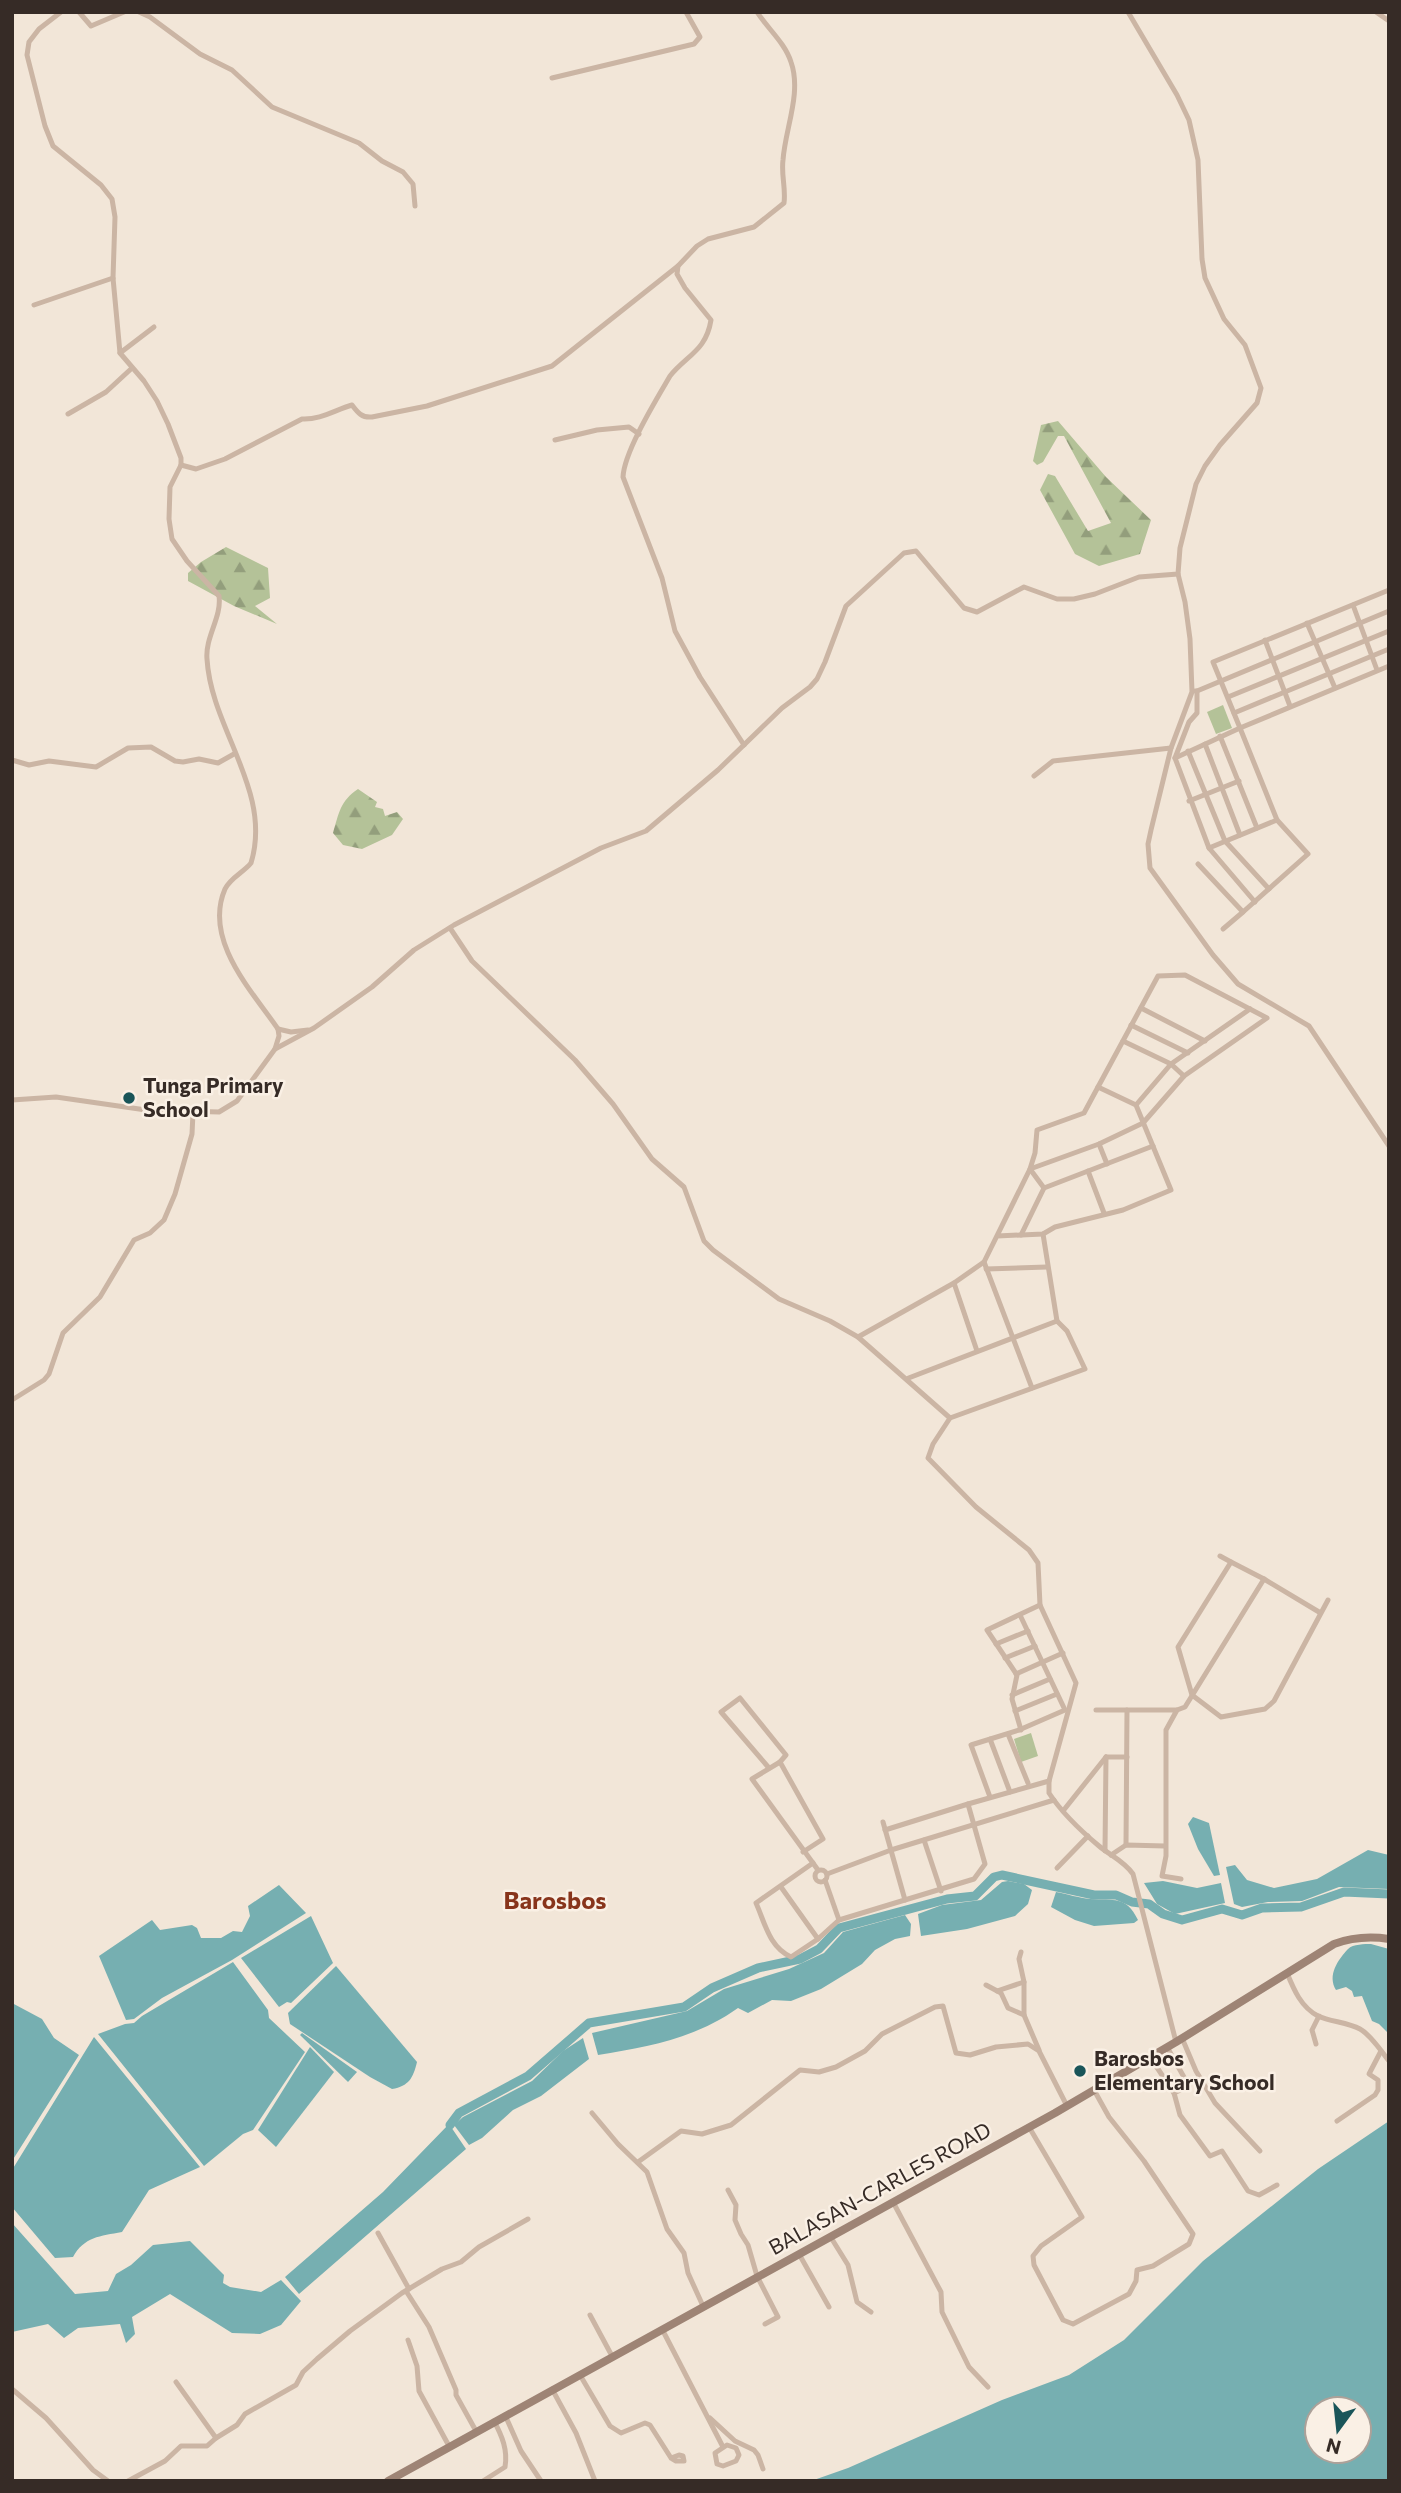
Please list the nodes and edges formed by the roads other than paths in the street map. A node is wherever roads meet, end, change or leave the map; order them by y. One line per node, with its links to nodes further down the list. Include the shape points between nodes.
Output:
1 (61, 12): 13 (street, via 38,29 27,55 53,146 101,185 112,200)
2 (79, 12): 3 (street, via 91,26)
3 (124, 12)
4 (139, 12): 11 (street, via 232,70 272,107 359,144 403,172 413,184)
5 (686, 12): 10 (street, via 700,37 694,44)
6 (757, 12): 12 (street, via 792,63 784,204 754,227 708,239)
7 (1128, 12): 22 (street, via 1189,120 1198,160 1205,278 1224,319 1245,345 1261,388 1257,403 1220,445 1196,484)
8 (1376, 12): 9 (street)
9 (1389, 22)
10 (552, 78)
11 (415, 206)
12 (677, 266): 19 (street, via 685,288 711,320 709,331 703,344 670,376); 21 (street, via 552,366 426,406 372,417 359,414 352,405 333,410 315,420 302,419 225,459 196,469)
13 (113, 278): 14 (street); 16 (street)
14 (34, 305)
15 (153, 327): 16 (street)
16 (120, 353): 17 (street)
17 (132, 368): 18 (street, via 106,392); 21 (street, via 157,401)
18 (68, 414)
19 (639, 434): 20 (street, via 629,427); 50 (street, via 623,465 623,477 662,578 675,631)
20 (555, 440)
21 (181, 465): 53 (street, via 170,488 170,530 177,549 219,596 207,659 216,704)
22 (1178, 574): 42 (street); 50 (street, via 1139,577 1074,599 1057,599 1024,587 977,612 964,608 921,556 910,550 846,607 817,679)
23 (1389, 590): 24 (street)
24 (1353, 604): 26 (street); 27 (street)
25 (1389, 611): 27 (street)
26 (1307, 623): 29 (street); 31 (street)
27 (1359, 623): 30 (street); 31 (street)
28 (1389, 631): 30 (street)
29 (1265, 640): 35 (street); 40 (street, via 1213,662)
30 (1366, 640): 33 (street); 34 (street)
31 (1314, 641): 34 (street); 35 (street)
32 (1389, 649): 33 (street)
33 (1372, 656): 37 (street); 38 (street)
34 (1322, 658): 38 (street); 39 (street)
35 (1272, 659): 39 (street); 40 (street)
36 (1389, 666): 37 (street)
37 (1377, 670): 41 (street)
38 (1329, 674): 41 (street); 43 (street)
39 (1279, 676): 43 (street); 44 (street)
40 (1222, 682): 42 (street); 44 (street)
41 (1335, 688): 45 (street)
42 (1194, 691): 51 (street); 54 (street, via 1197,713)
43 (1285, 692): 45 (street); 46 (street)
44 (1228, 697): 46 (street)
45 (1290, 706): 47 (street)
46 (1234, 713): 47 (street)
47 (1240, 728): 48 (street); 61 (street)
48 (1220, 736): 49 (street); 57 (street)
49 (1205, 744): 52 (street); 58 (street)
50 (744, 745): 70 (street, via 646,831 601,848)
51 (1171, 748): 56 (street, via 1053,761); 74 (street, via 1148,844 1150,867 1238,984)
52 (1188, 751): 54 (street); 59 (street)
53 (234, 754): 55 (street, via 218,763 183,762 151,747 128,748 96,766 49,761 29,765); 78 (street, via 253,798 254,850 251,863 224,890 221,929 246,984)
54 (1175, 758): 60 (street)
55 (12, 760)
56 (1034, 776)
57 (1238, 781): 58 (street); 62 (street)
58 (1222, 788): 59 (street); 63 (street)
59 (1206, 794): 60 (street); 64 (street)
60 (1189, 801): 65 (street)
61 (1278, 820): 62 (street); 67 (street, via 1307,854)
62 (1257, 828): 63 (street)
63 (1240, 835): 64 (street)
64 (1225, 841): 65 (street); 67 (street)
65 (1209, 848): 68 (street)
66 (1198, 864): 69 (street)
67 (1269, 889): 68 (street)
68 (1255, 902): 69 (street)
69 (1243, 912): 71 (street)
70 (450, 928): 77 (street, via 414,950); 106 (street, via 472,961 575,1060 652,1158 684,1187 704,1241 779,1299)
71 (1223, 929)
72 (1141, 1008): 73 (street, via 1158,975 1185,975); 76 (street); 80 (street)
73 (1250, 1009): 75 (street); 80 (street)
74 (1279, 1009): 75 (street); 92 (street, via 1310,1026)
75 (1267, 1018): 84 (street)
76 (1131, 1025): 79 (street); 82 (street)
77 (314, 1028): 78 (street, via 298,1032); 81 (street)
78 (278, 1029): 81 (street)
79 (1123, 1041): 83 (street); 85 (street)
80 (1205, 1041): 82 (street)
81 (275, 1049): 88 (street, via 231,1107)
82 (1188, 1053): 83 (street)
83 (1171, 1065): 84 (street); 87 (street)
84 (1184, 1076): 89 (street)
85 (1098, 1087): 87 (street); 94 (street, via 1084,1113 1037,1130)
86 (12, 1100): 88 (street, via 56,1097 120,1108)
87 (1136, 1105): 89 (street)
88 (193, 1113): 111 (street, via 192,1134 164,1220 134,1240 100,1297 63,1333 44,1380)
89 (1143, 1123): 90 (street); 91 (street)
90 (1099, 1144): 93 (street); 94 (street)
91 (1153, 1146): 93 (street); 97 (street, via 1171,1190)
92 (1389, 1146)
93 (1107, 1164): 95 (street)
94 (1030, 1169): 96 (street); 100 (street)
95 (1088, 1171): 96 (street); 97 (street)
96 (1044, 1188): 99 (street)
97 (1104, 1213): 98 (street)
98 (1043, 1234): 99 (street); 102 (street)
99 (1021, 1235): 100 (street)
100 (997, 1236): 101 (street)
101 (984, 1262): 103 (street); 104 (street)
102 (1047, 1267): 103 (street); 105 (street)
103 (986, 1269): 107 (street)
104 (954, 1283): 106 (street); 108 (street)
105 (1057, 1321): 107 (street); 110 (street, via 1068,1331 1085,1369)
106 (858, 1337): 109 (street)
107 (1013, 1339): 108 (street); 110 (street)
108 (978, 1351): 109 (street)
109 (906, 1379): 112 (street)
110 (1032, 1388): 112 (street)
111 (12, 1399)
112 (950, 1418): 117 (street, via 928,1458 976,1507 1029,1550 1038,1563)
113 (1220, 1556): 114 (street)
114 (1231, 1562): 115 (street); 130 (street, via 1178,1647)
115 (1264, 1578): 118 (street); 130 (street)
116 (1328, 1600): 118 (street)
117 (1041, 1605): 119 (street); 123 (street)
118 (1319, 1612): 130 (street, via 1274,1701 1265,1709 1221,1717)
119 (1020, 1615): 120 (street); 121 (street, via 987,1630)
120 (1028, 1631): 121 (street); 122 (street)
121 (996, 1644): 124 (street)
122 (1035, 1646): 124 (street); 125 (street)
123 (1063, 1653): 125 (street); 142 (street, via 1076,1683)
124 (1005, 1658): 126 (street)
125 (1043, 1663): 126 (street); 127 (street)
126 (1016, 1674): 129 (street)
127 (1050, 1679): 128 (street); 129 (street)
128 (1057, 1694): 134 (street); 135 (street, via 1065,1710)
129 (1012, 1695): 134 (street)
130 (1192, 1695): 133 (street, via 1185,1707)
131 (1096, 1710): 132 (street)
132 (1127, 1710): 133 (street); 139 (street)
133 (1177, 1710): 155 (street, via 1166,1730)
134 (1016, 1711): 135 (street)
135 (1021, 1730): 136 (street)
136 (1008, 1734): 137 (street); 143 (street)
137 (990, 1739): 144 (street); 145 (street, via 971,1745)
138 (1106, 1757): 139 (street); 148 (street); 158 (street)
139 (1127, 1757): 154 (street)
140 (780, 1762): 141 (street); 141 (street, via 786,1755 740,1698 721,1712); 157 (street, via 823,1839)
141 (769, 1768): 157 (street, via 752,1779)
142 (1049, 1781): 144 (street); 146 (street)
143 (1028, 1783)
144 (1010, 1792): 145 (street)
145 (990, 1797): 147 (street)
146 (1054, 1800): 148 (street); 150 (street)
147 (968, 1804): 150 (street); 151 (street)
148 (1063, 1811): 152 (street)
149 (883, 1822): 151 (street)
150 (974, 1824): 153 (street); 165 (street, via 985,1864 974,1879)
151 (885, 1830): 156 (street)
152 (1088, 1836): 158 (street); 160 (street)
153 (924, 1840): 156 (street); 165 (street)
154 (1126, 1845): 155 (street); 158 (street)
155 (1165, 1846): 163 (street, via 1162,1876)
156 (891, 1850): 162 (street); 166 (street)
157 (803, 1852): 159 (street)
158 (1108, 1853): 177 (street, via 1133,1874)
159 (813, 1863): 161 (street); 164 (street)
160 (1057, 1868)
161 (818, 1870): 162 (street); 162 (street, via 816,1879)
162 (826, 1877): 167 (street)
163 (1181, 1879)
164 (781, 1887): 168 (street); 168 (street, via 757,1903 773,1944 791,1957)
165 (941, 1891): 166 (street)
166 (905, 1900): 167 (street)
167 (839, 1920): 168 (street)
168 (818, 1939)
169 (1389, 1939): 171 (main road, BALASAN-CARLES ROAD, via 1351,1938)
170 (1021, 1952): 172 (street)
171 (1287, 1973): 176 (street, via 1295,1994); 177 (main road, BALASAN-CARLES ROAD)
172 (1024, 1982): 174 (street); 175 (street)
173 (986, 1985): 174 (street)
174 (997, 1991): 175 (street, via 1008,2008)
175 (1024, 2015): 180 (street)
176 (1319, 2016): 178 (street, via 1312,2030); 181 (street, via 1359,2028)
177 (1179, 2040): 179 (main road, BALASAN-CARLES ROAD); 190 (street, via 1215,2102)
178 (1316, 2044)
179 (1167, 2047): 182 (main road, BALASAN-CARLES ROAD); 185 (street, via 1189,2086)
180 (1039, 2051): 186 (street); 191 (street, via 1028,2044 970,2055 956,2053 943,2006 935,2007 882,2034 865,2051 835,2067 819,2072 800,2070 731,2125 702,2134 681,2131)
181 (1381, 2051): 183 (street); 188 (street, via 1369,2074 1378,2081 1378,2091)
182 (1150, 2057): 184 (main road, BALASAN-CARLES ROAD); 185 (street)
183 (1389, 2061)
184 (1094, 2090): 186 (main road, BALASAN-CARLES ROAD); 189 (street, via 1193,2239 1153,2266 1137,2270 1129,2294 1073,2324 1063,2320 1033,2256 1082,2217)
185 (1174, 2093): 192 (street, via 1180,2115 1210,2156 1222,2151 1248,2191 1259,2195)
186 (1067, 2106): 189 (main road, BALASAN-CARLES ROAD)
187 (592, 2113): 191 (street)
188 (1337, 2121)
189 (1029, 2127): 194 (main road, BALASAN-CARLES ROAD)
190 (1260, 2151)
191 (638, 2162): 201 (street, via 647,2172 667,2229 684,2253)
192 (1277, 2185)
193 (728, 2190): 199 (street)
194 (892, 2202): 197 (main road, BALASAN-CARLES ROAD); 211 (street, via 941,2292 942,2312 969,2367)
195 (527, 2219): 200 (street)
196 (377, 2234): 200 (street)
197 (830, 2236): 198 (main road, BALASAN-CARLES ROAD); 203 (street, via 848,2265 857,2302)
198 (799, 2254): 199 (main road, BALASAN-CARLES ROAD); 202 (street)
199 (758, 2276): 201 (main road, BALASAN-CARLES ROAD); 205 (street, via 778,2317)
200 (408, 2290): 217 (street); 218 (street, via 350,2331 303,2372 296,2385 245,2414 237,2426)
201 (703, 2306): 206 (main road, BALASAN-CARLES ROAD)
202 (829, 2307)
203 (872, 2312)
204 (590, 2315): 208 (street)
205 (765, 2324)
206 (662, 2329): 208 (main road, BALASAN-CARLES ROAD); 214 (street)
207 (408, 2340): 219 (street, via 419,2391)
208 (612, 2356): 209 (main road, BALASAN-CARLES ROAD)
209 (580, 2375): 213 (main road, BALASAN-CARLES ROAD); 221 (street, via 610,2426 621,2433 645,2423)
210 (176, 2382): 218 (street)
211 (988, 2387)
212 (12, 2389): 223 (street)
213 (552, 2389): 215 (main road, BALASAN-CARLES ROAD); 228 (street)
214 (705, 2413): 220 (street); 222 (street, via 734,2441 754,2450)
215 (505, 2415): 216 (main road, BALASAN-CARLES ROAD); 227 (street)
216 (494, 2421): 217 (main road, BALASAN-CARLES ROAD); 226 (street, via 507,2459 505,2467)
217 (475, 2431): 219 (main road, BALASAN-CARLES ROAD)
218 (216, 2438): 224 (street, via 207,2446 181,2446)
219 (449, 2446): 225 (main road, BALASAN-CARLES ROAD)
220 (723, 2447): 220 (street, via 715,2453 717,2464 736,2461 736,2448)
221 (671, 2458)
222 (762, 2469)
223 (108, 2481)
224 (128, 2481)
225 (388, 2481)
226 (483, 2481)
227 (541, 2481)
228 (595, 2481)

